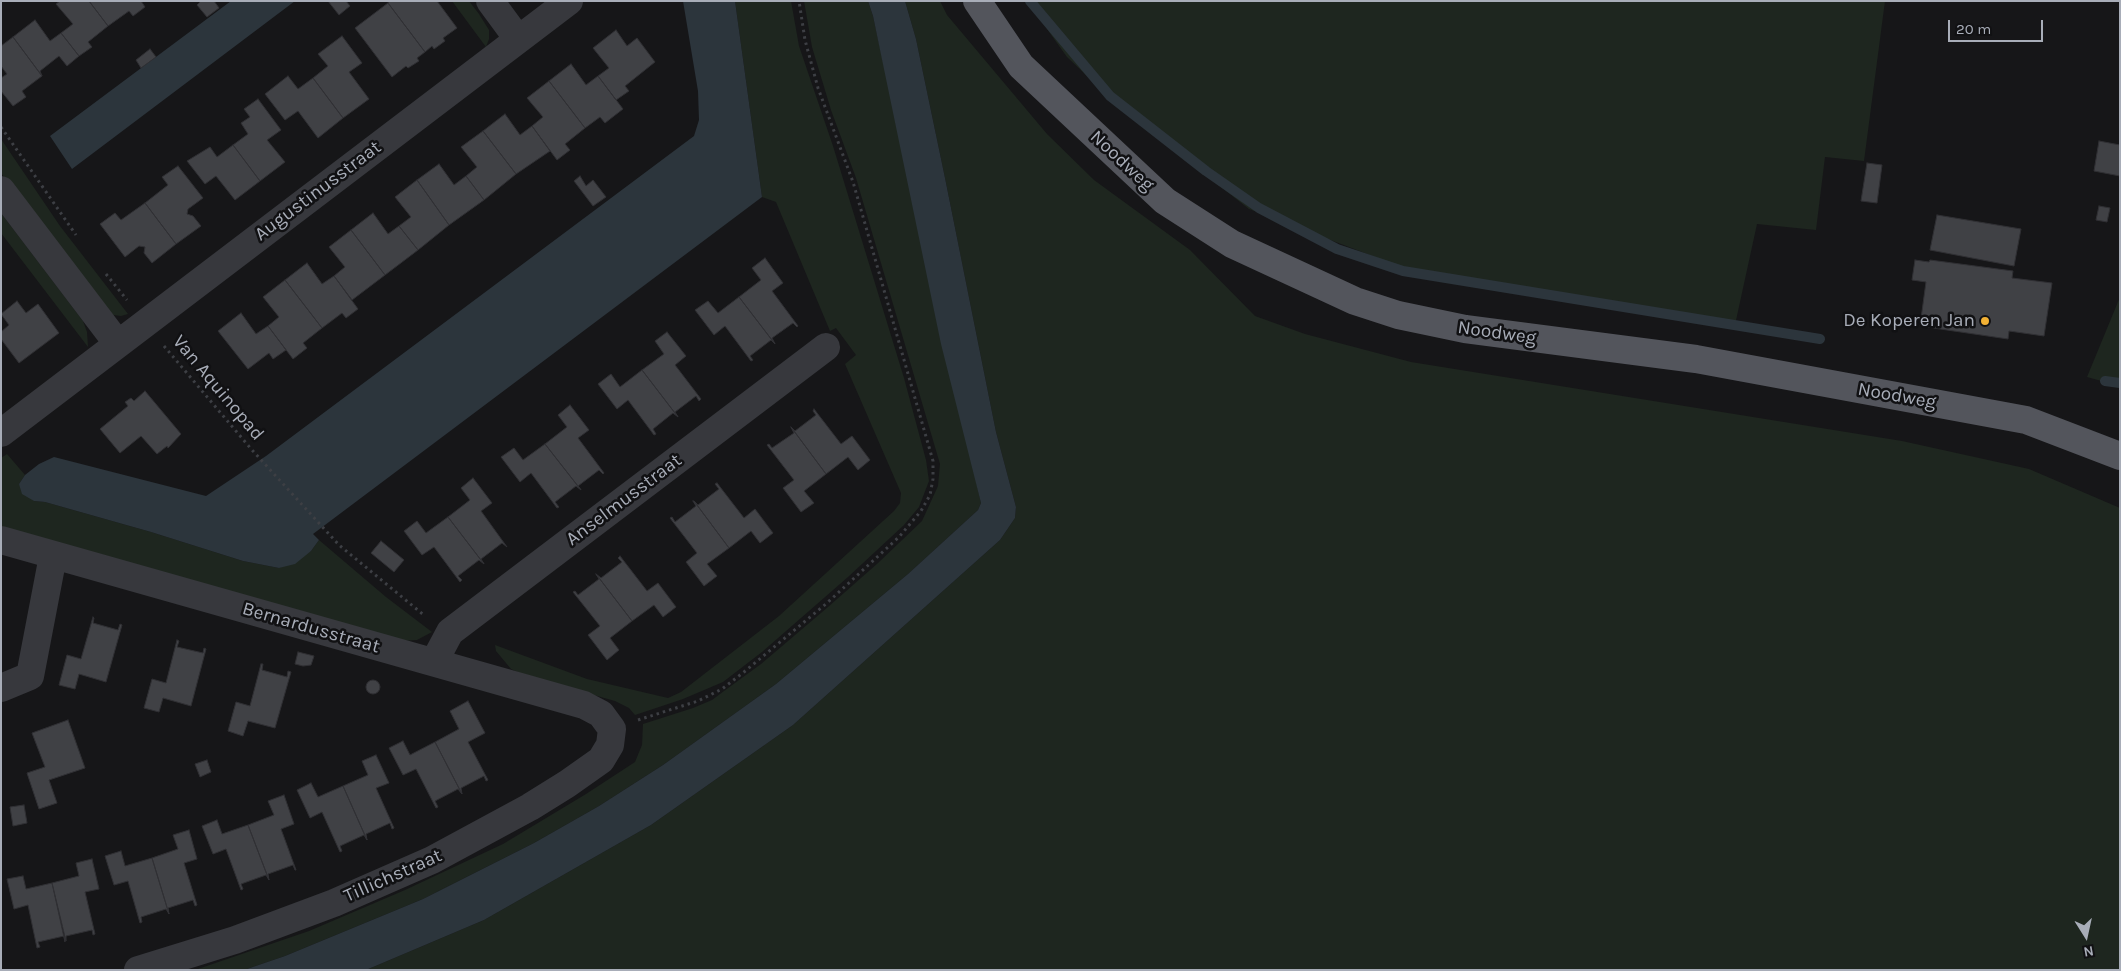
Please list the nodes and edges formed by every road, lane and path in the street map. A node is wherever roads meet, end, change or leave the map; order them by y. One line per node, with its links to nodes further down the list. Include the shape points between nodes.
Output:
1 (490, 1): 5 (street)
2 (569, 1): 5 (street, Augustinusstraat)
3 (799, 1): 22 (path, via 818,88 853,182 933,461 934,479 930,495 899,536 827,603 722,689 673,710)
4 (977, 1): 14 (main road, Noodweg, via 1021,66 1165,201 1232,244 1355,301 1398,315 1465,329 1696,360 2026,420)
5 (518, 39): 10 (street, Augustinusstraat)
6 (1, 127): 8 (path)
7 (1, 190): 11 (street)
8 (81, 242)
9 (104, 272): 10 (path, Van Aquinopad)
10 (144, 323): 11 (street, Augustinusstraat); 17 (path, Van Aquinopad, via 252,450 339,545 436,625)
11 (118, 344): 13 (street, Augustinusstraat)
12 (826, 347): 17 (street, Anselmusstraat)
13 (1, 433)
14 (2120, 456)
15 (1, 540): 16 (street, Bernardusstraat)
16 (53, 556): 18 (street, Bernardusstraat); 19 (street)
17 (450, 632): 18 (street, Anselmusstraat)
18 (434, 662): 22 (street, Bernardusstraat, via 584,705 601,714)
19 (30, 676): 20 (street); 21 (street)
20 (1, 680)
21 (1, 688)
22 (612, 729): 23 (street, Tillichstraat, via 610,745 600,760 587,770 530,807 432,860 235,940)
23 (138, 970)

